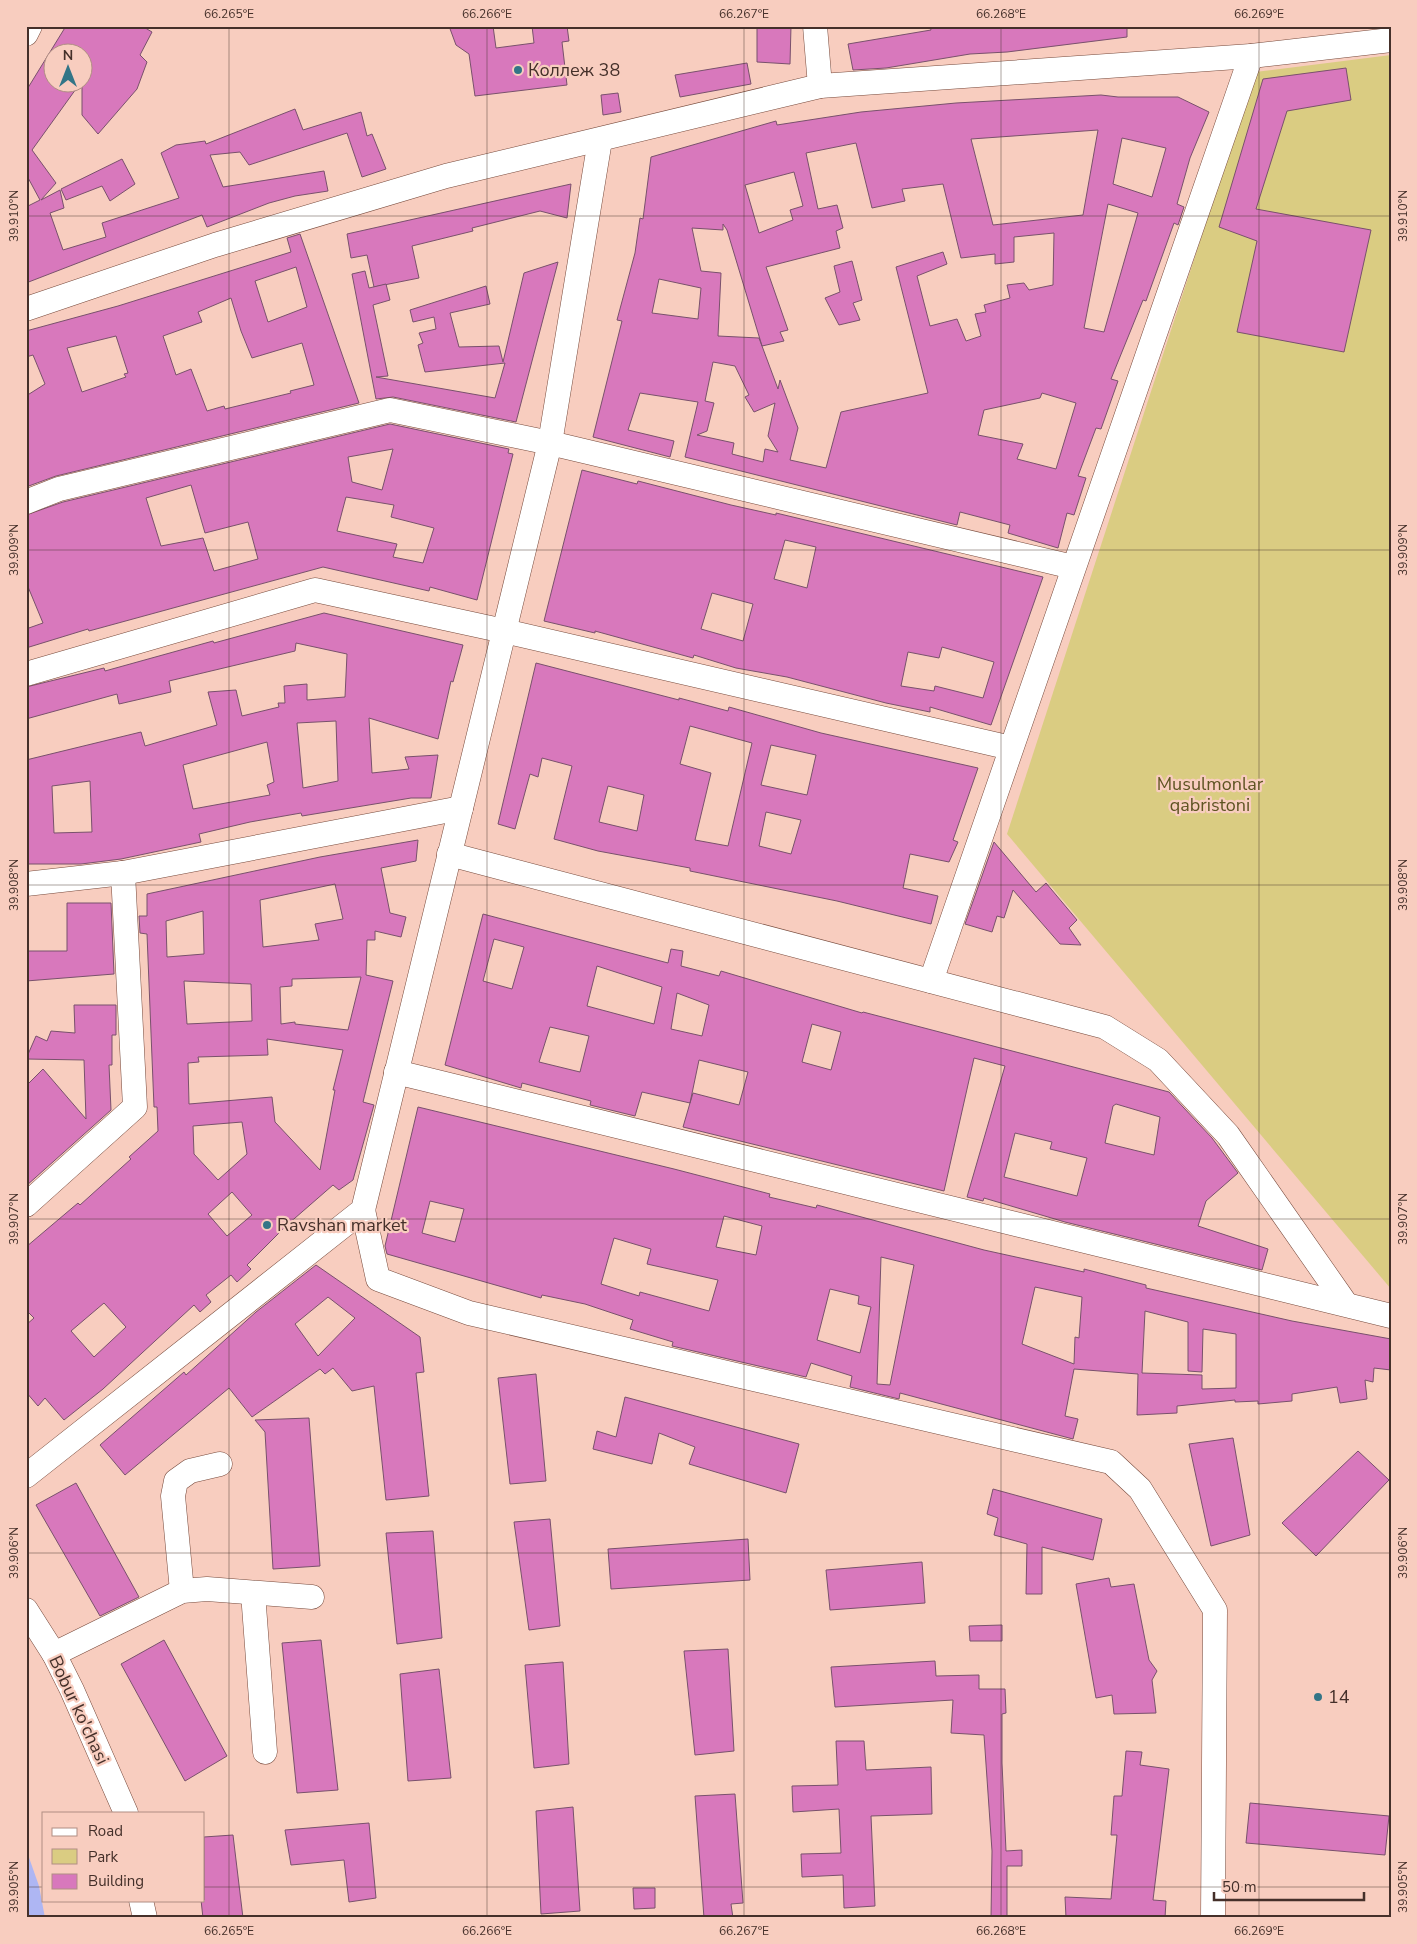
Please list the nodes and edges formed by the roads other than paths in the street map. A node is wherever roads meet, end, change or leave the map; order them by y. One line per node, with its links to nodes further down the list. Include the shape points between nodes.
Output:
1 (30, 26): 3 (street)
2 (815, 26): 6 (street)
3 (26, 34)
4 (1391, 40): 5 (street)
5 (1251, 56): 6 (street); 11 (street)
6 (820, 86): 7 (street)
7 (600, 140): 8 (street, via 446,176 215,244); 9 (street)
8 (26, 309)
9 (550, 443): 10 (street, via 390,410 59,489); 11 (street); 12 (street)
10 (26, 502)
11 (1073, 567): 14 (street)
12 (504, 631): 13 (street, via 315,590); 14 (street); 15 (street)
13 (26, 674)
14 (1011, 748): 19 (street)
15 (461, 808): 16 (street); 17 (street)
16 (450, 854): 19 (street); 20 (street)
17 (123, 873): 18 (street); 21 (street, via 135,1108)
18 (26, 884)
19 (930, 981): 23 (street, via 1105,1027 1158,1060 1228,1135)
20 (396, 1072): 22 (street); 23 (street)
21 (26, 1206)
22 (362, 1210): 26 (street); 36 (street, via 378,1279 468,1313 1111,1462 1140,1489 1215,1610)
23 (1346, 1304): 24 (street)
24 (1391, 1316)
25 (220, 1464): 27 (street, via 190,1471 176,1481 173,1496)
26 (26, 1476)
27 (182, 1591): 28 (street, via 206,1589); 31 (street)
28 (253, 1593): 29 (street); 32 (street)
29 (312, 1597)
30 (26, 1610): 31 (street, Bobur ko'chasi)
31 (54, 1654): 33 (street, Bobur ko'chasi)
32 (265, 1752)
33 (126, 1812)
34 (142, 1902): 35 (street)
35 (145, 1918)
36 (1214, 1918)

